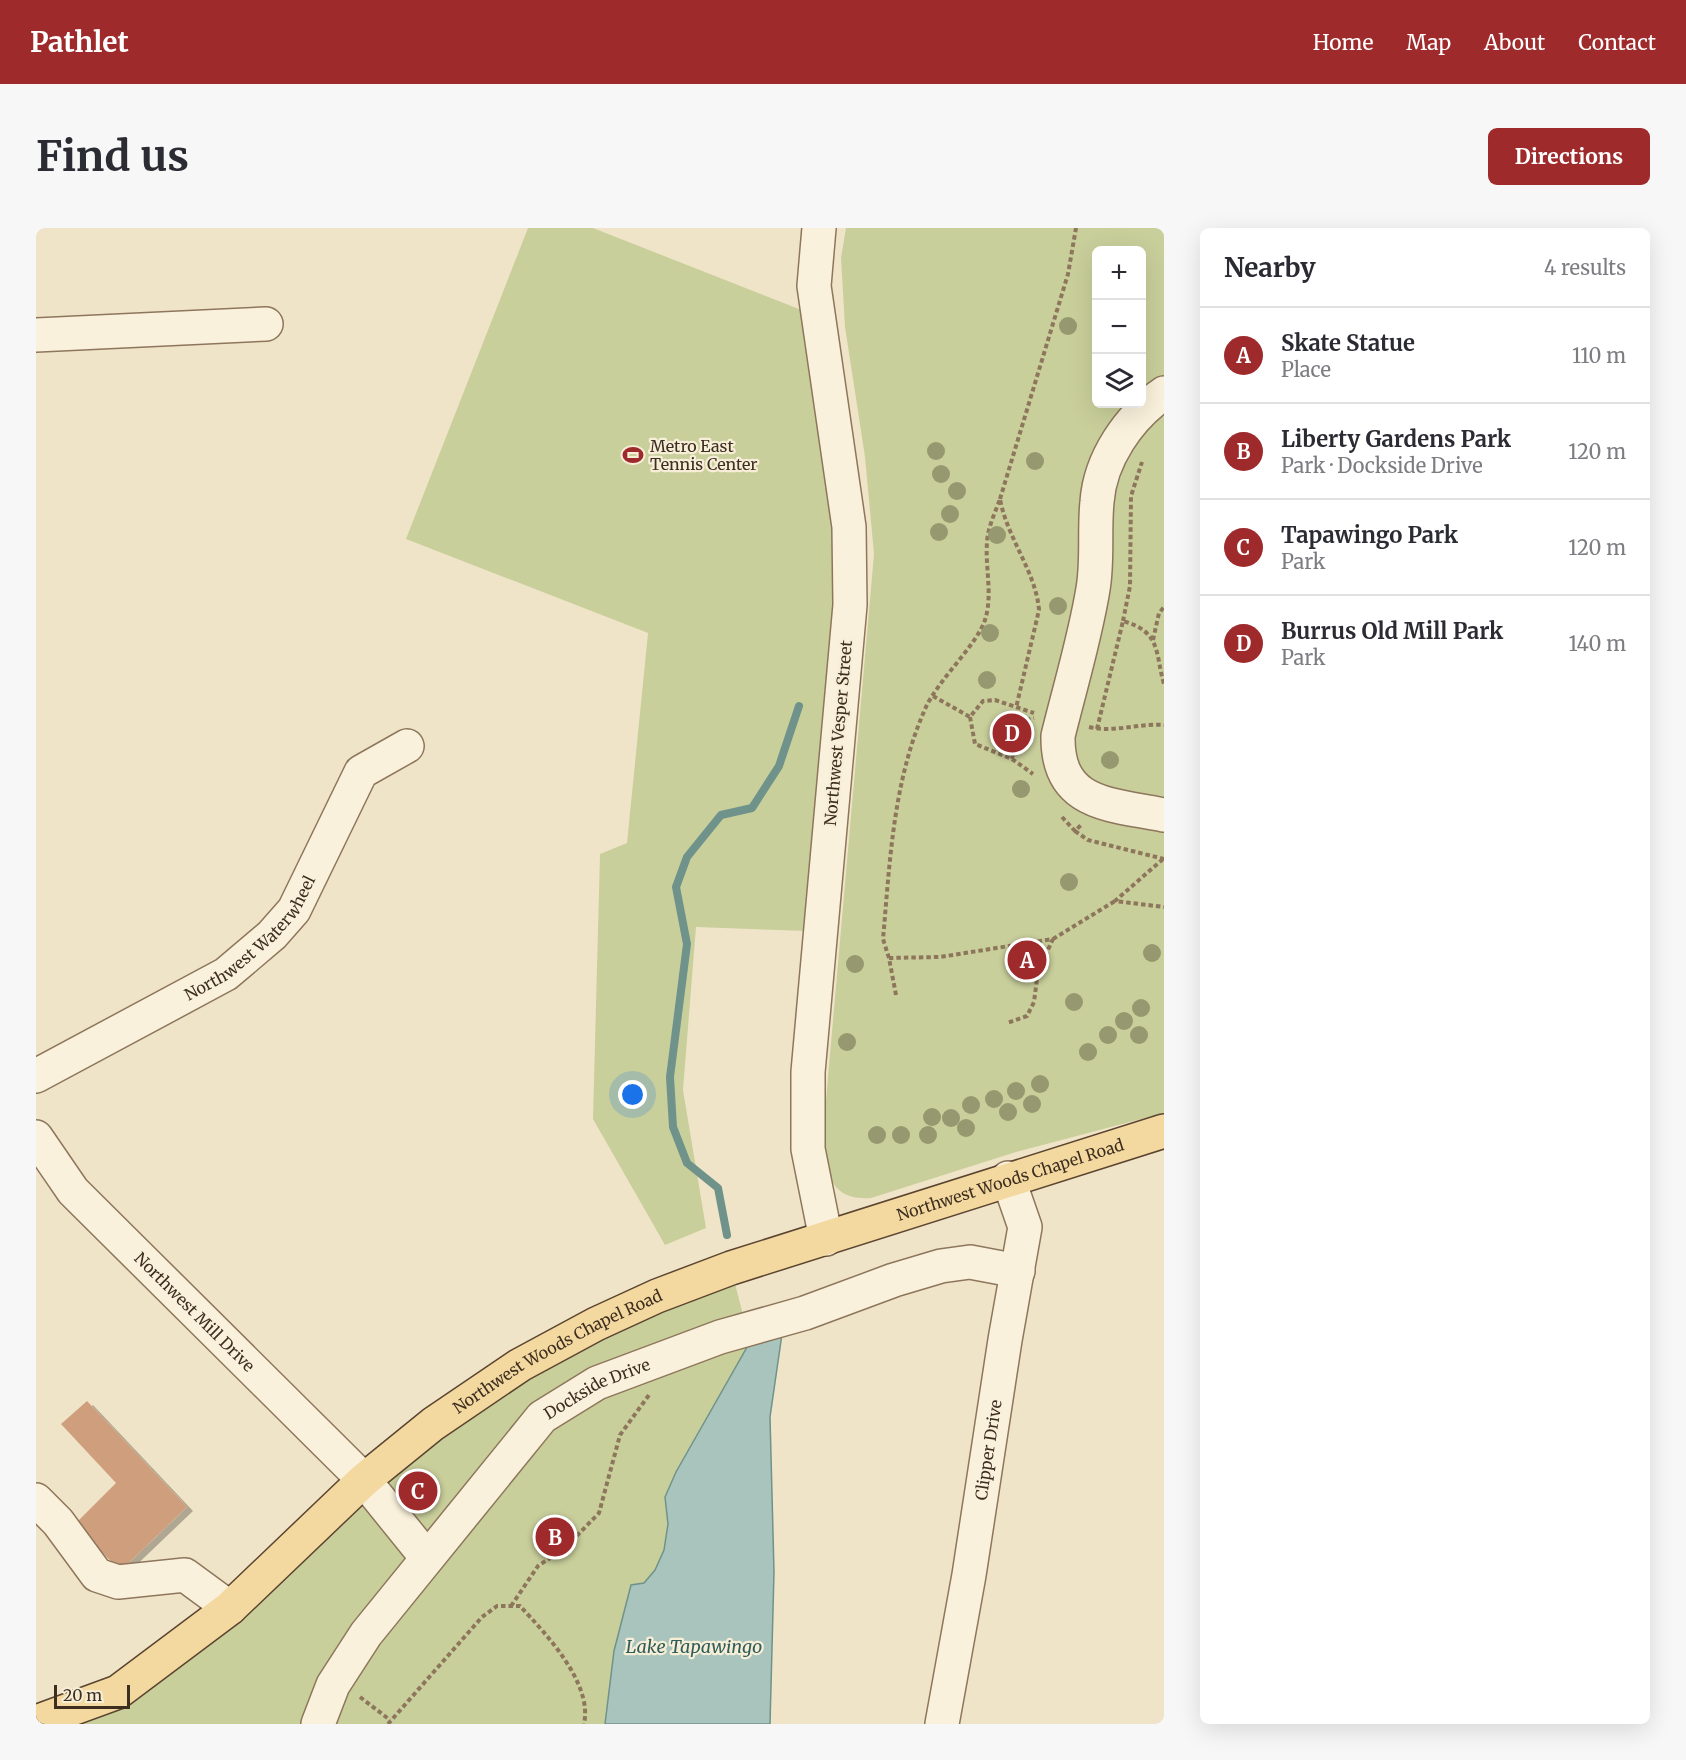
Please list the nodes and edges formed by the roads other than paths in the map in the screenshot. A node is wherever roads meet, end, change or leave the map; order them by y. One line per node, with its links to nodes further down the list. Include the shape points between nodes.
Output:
1 (819, 228): 11 (street, Northwest Vesper Street, via 814,286 849,527 850,605 807,1072 808,1149)
2 (266, 324): 3 (street)
3 (36, 335)
4 (1164, 393): 6 (street, via 1130,425 1101,480 1093,589 1058,736 1064,774 1086,798)
5 (407, 746): 7 (street, Northwest Waterwheel, via 361,772 294,910 259,947 226,974)
6 (1164, 815)
7 (36, 1076)
8 (1164, 1131): 10 (main road, Northwest Woods Chapel Road)
9 (36, 1137): 13 (street, Northwest Mill Drive, via 73,1191)
10 (1008, 1178): 11 (main road, Northwest Woods Chapel Road); 12 (street, Clipper Drive, via 1025,1227)
11 (826, 1239): 13 (main road, Northwest Woods Chapel Road, via 720,1272 596,1324 520,1365 433,1424)
12 (1018, 1271): 15 (street, Dockside Drive, via 970,1262 940,1266 805,1313 720,1337 597,1383 542,1417); 19 (street, Clipper Drive)
13 (364, 1480): 15 (street, Northwest Mill Drive); 16 (main road, Northwest Woods Chapel Road)
14 (36, 1500): 16 (street, via 58,1522 97,1575 118,1582 185,1575)
15 (427, 1558): 18 (street, Dockside Drive, via 366,1634 333,1685)
16 (230, 1608): 17 (main road, Northwest Woods Chapel Road, via 118,1692)
17 (36, 1722)
18 (318, 1724)
19 (942, 1724)

